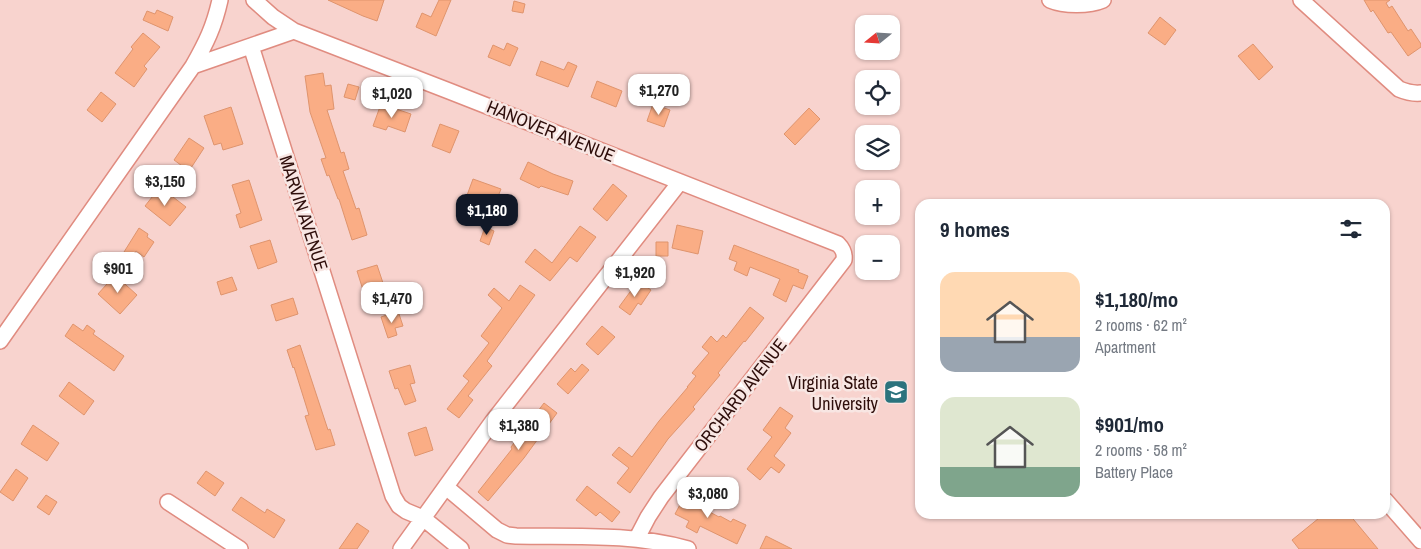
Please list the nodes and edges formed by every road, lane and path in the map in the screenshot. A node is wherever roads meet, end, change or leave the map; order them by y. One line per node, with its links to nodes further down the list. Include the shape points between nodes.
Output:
1 (220, 0): 8 (street, via 209,38)
2 (254, 0): 6 (street)
3 (1050, 0): 4 (street, via 1059,4 1094,4)
4 (1103, 0)
5 (1301, 0): 9 (street, via 1399,89)
6 (294, 31): 7 (street); 10 (street, HANOVER AVENUE)
7 (251, 46): 8 (street); 16 (street, MARVIN AVENUE, via 393,496 399,506)
8 (193, 66): 12 (street)
9 (1421, 94)
10 (680, 182): 11 (street, HANOVER AVENUE, via 838,244); 13 (street, via 493,421)
11 (844, 254): 17 (street, ORCHARD AVENUE, via 844,260 661,497)
12 (0, 341)
13 (446, 487): 16 (street); 17 (street, via 507,535)
14 (168, 502): 19 (street)
15 (1390, 506): 18 (street)
16 (423, 518): 20 (street); 21 (street, MARVIN AVENUE)
17 (637, 538): 22 (street)
18 (1421, 541)
19 (240, 549)
20 (401, 549)
21 (461, 549)
22 (688, 549)

